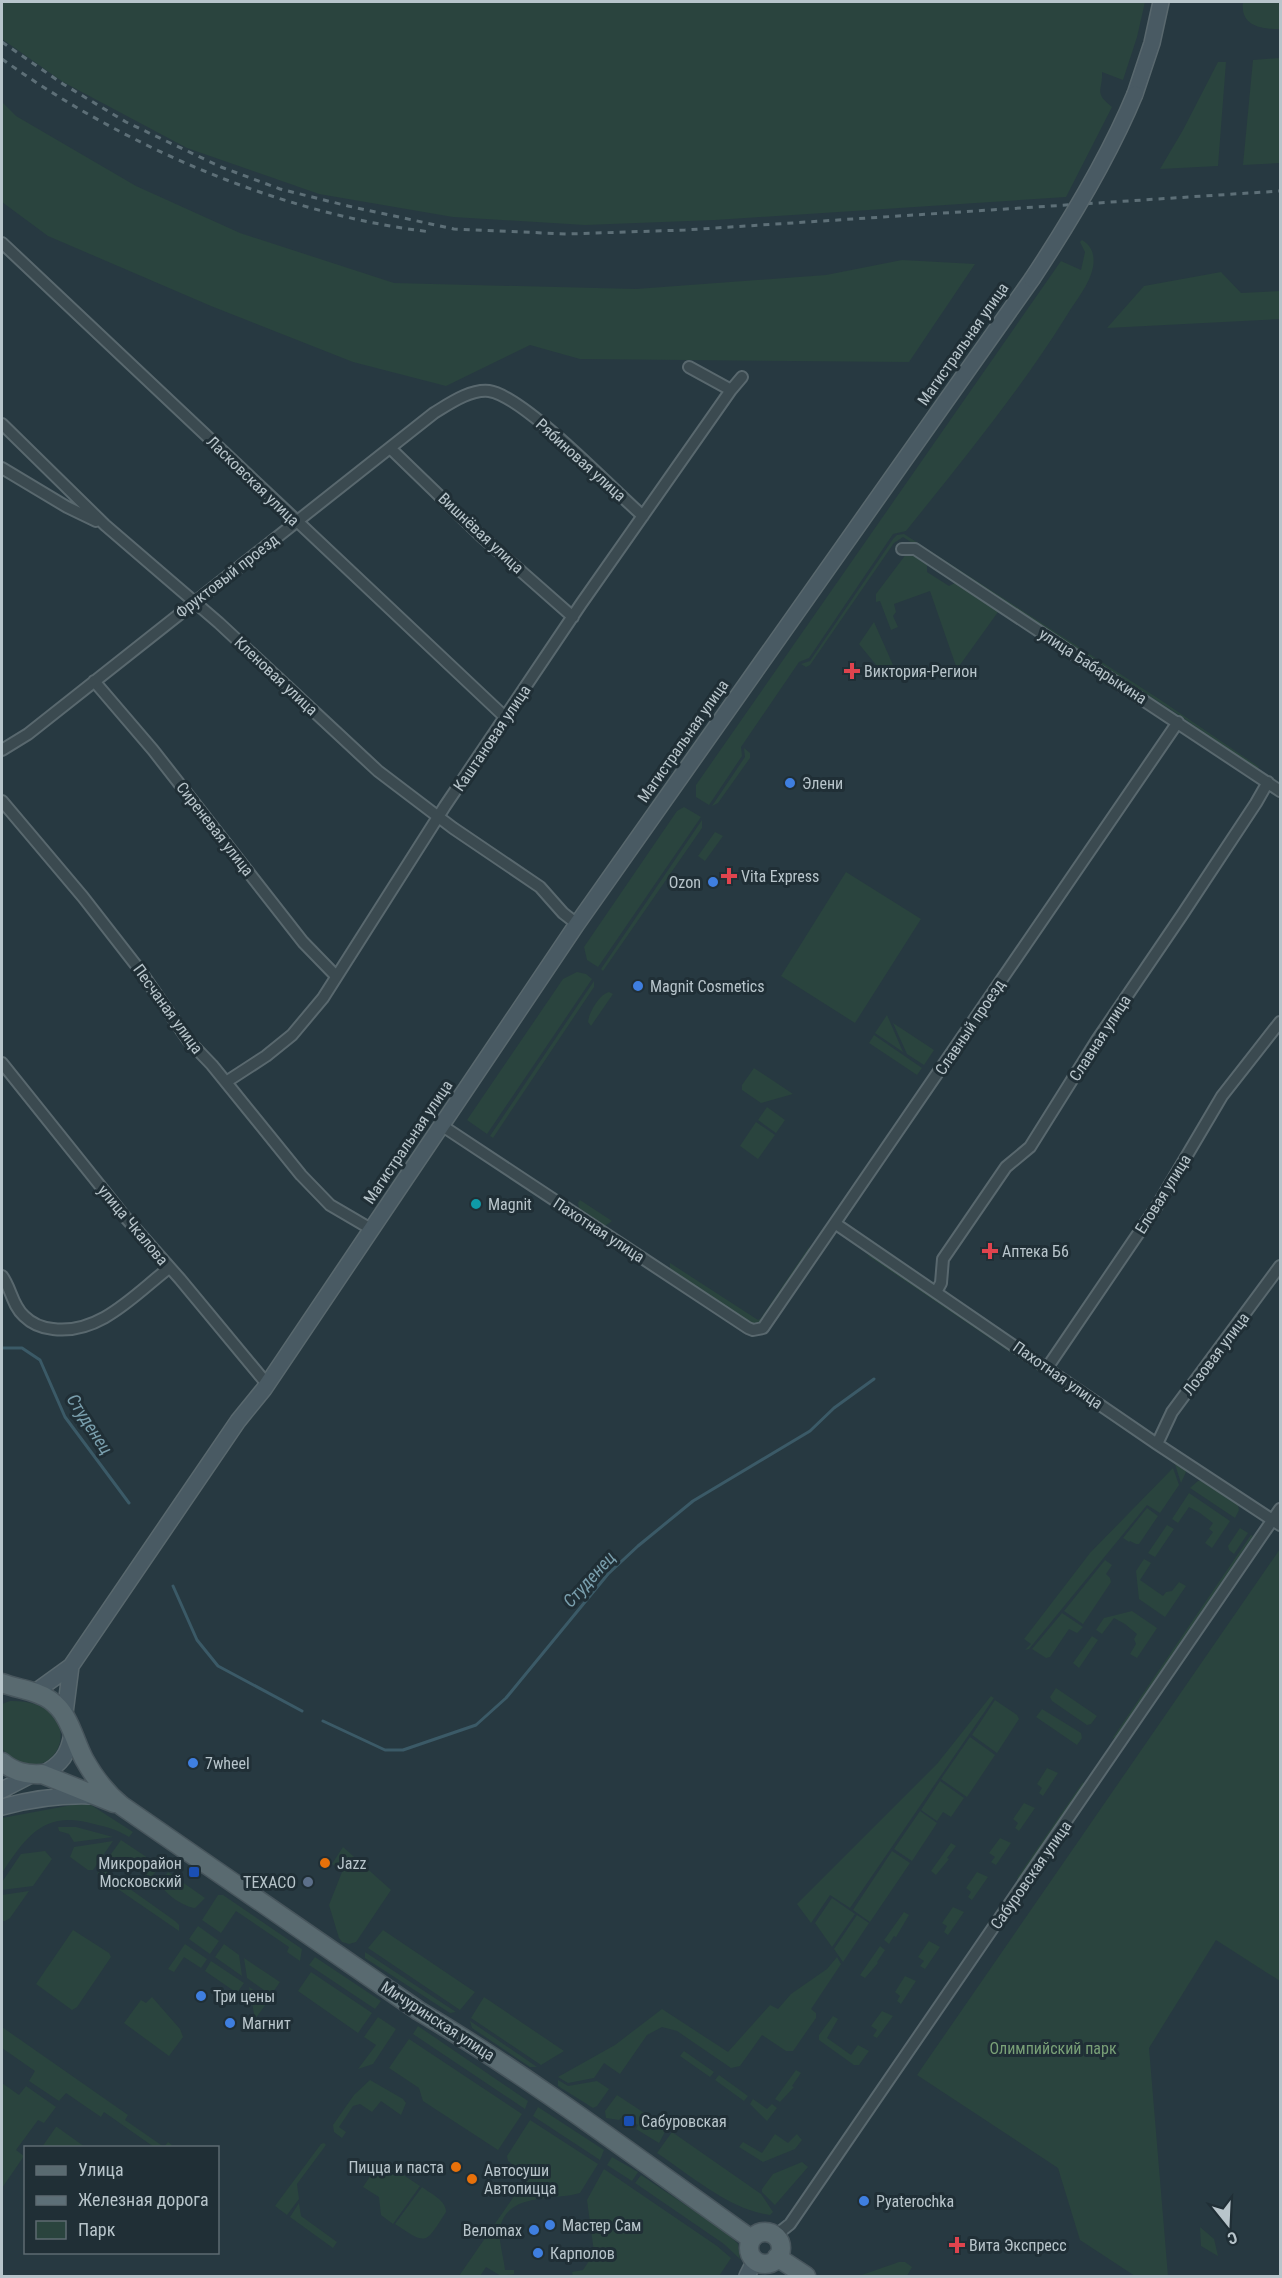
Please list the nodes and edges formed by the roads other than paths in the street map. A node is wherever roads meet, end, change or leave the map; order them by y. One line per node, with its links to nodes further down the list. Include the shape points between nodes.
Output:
1 (1161, 2): 24 (main road, Магистральная улица, bridge, via 1135,94 1079,205 1032,279)
2 (2, 243): 11 (street, Ласковская улица)
3 (689, 367): 5 (street)
4 (742, 377): 5 (street, Каштановая улица)
5 (731, 390): 10 (street, Каштановая улица)
6 (519, 406): 8 (street, Фруктовый проезд, via 490,391 467,395 434,414); 10 (street, Рябиновая улица)
7 (2, 424): 12 (street, Кленовая улица)
8 (390, 448): 11 (street, Фруктовый проезд); 15 (street, Вишнёвая улица)
9 (2, 468): 12 (street)
10 (643, 516): 15 (street, Каштановая улица)
11 (296, 522): 14 (street, Фруктовый проезд); 17 (street, Ласковская улица)
12 (105, 525): 14 (street, Кленовая улица)
13 (902, 549): 18 (street, улица Бабарыкина, via 915,549)
14 (195, 604): 16 (street, Фруктовый проезд); 23 (street, Кленовая улица, via 378,771)
15 (573, 617): 17 (street, Каштановая улица)
16 (94, 681): 19 (street, Фруктовый проезд); 25 (street, Сиреневая улица, via 303,942)
17 (506, 718): 23 (street, Каштановая улица)
18 (1178, 722): 20 (street, улица Бабарыкина); 30 (street, Славный проезд)
19 (2, 750)
20 (1268, 782): 21 (street, улица Бабарыкина); 35 (street, Славная улица, via 1030,1147 1006,1167 943,1259 941,1283)
21 (1281, 791)
22 (2, 801): 28 (street, Песчаная улица, via 83,897 188,1040)
23 (439, 817): 24 (street, Кленовая улица, via 540,887); 25 (street, Каштановая улица)
24 (577, 924): 29 (main road, Магистральная улица)
25 (336, 976): 28 (street, Каштановая улица, via 292,1035)
26 (1281, 1022): 37 (street, Еловая улица, via 1222,1096 1157,1206)
27 (2, 1063): 33 (street, улица Чкалова)
28 (226, 1082): 31 (street, Песчаная улица, via 330,1205)
29 (441, 1125): 31 (main road, Магистральная улица); 36 (street, Пахотная улица, via 748,1328)
30 (836, 1224): 35 (street, Пахотная улица); 36 (street, Славный проезд)
31 (371, 1229): 38 (main road, Магистральная улица)
32 (1281, 1266): 39 (street, Лозовая улица, via 1172,1412)
33 (169, 1268): 34 (street, via 112,1314 66,1331 30,1322 22,1315); 38 (street, улица Чкалова)
34 (2, 1276)
35 (936, 1292): 37 (street, Пахотная улица)
36 (759, 1330)
37 (1047, 1368): 39 (street, Пахотная улица)
38 (267, 1384): 42 (main road, Магистральная улица)
39 (1157, 1444): 41 (street, Пахотная улица)
40 (1281, 1509): 41 (street, Сабуровская улица)
41 (1276, 1522): 54 (street, Сабуровская улица, via 790,2224)
42 (71, 1666): 44 (main road); 46 (main road)
43 (2, 1683): 44 (main road)
44 (28, 1691): 45 (main road); 46 (main road, via 50,1699)
45 (2, 1693)
46 (65, 1713): 47 (main road, Мичуринская улица)
47 (72, 1733): 49 (main road, via 67,1754 59,1764); 52 (main road, Мичуринская улица, via 98,1781)
48 (2, 1762): 49 (main road, Мичуринская улица, via 18,1772)
49 (37, 1774): 50 (main road); 51 (main road, Мичуринская улица)
50 (2, 1790)
51 (97, 1796): 52 (main road, Мичуринская улица); 53 (main road, via 37,1799)
52 (122, 1806): 55 (main road, Мичуринская улица, via 419,2011 591,2123)
53 (2, 1807)
54 (775, 2236): 55 (main road, via 766,2232); 56 (main road, via 780,2245)
55 (751, 2239): 57 (main road)
56 (777, 2257): 57 (main road); 58 (main road)
57 (751, 2268)
58 (806, 2277)

